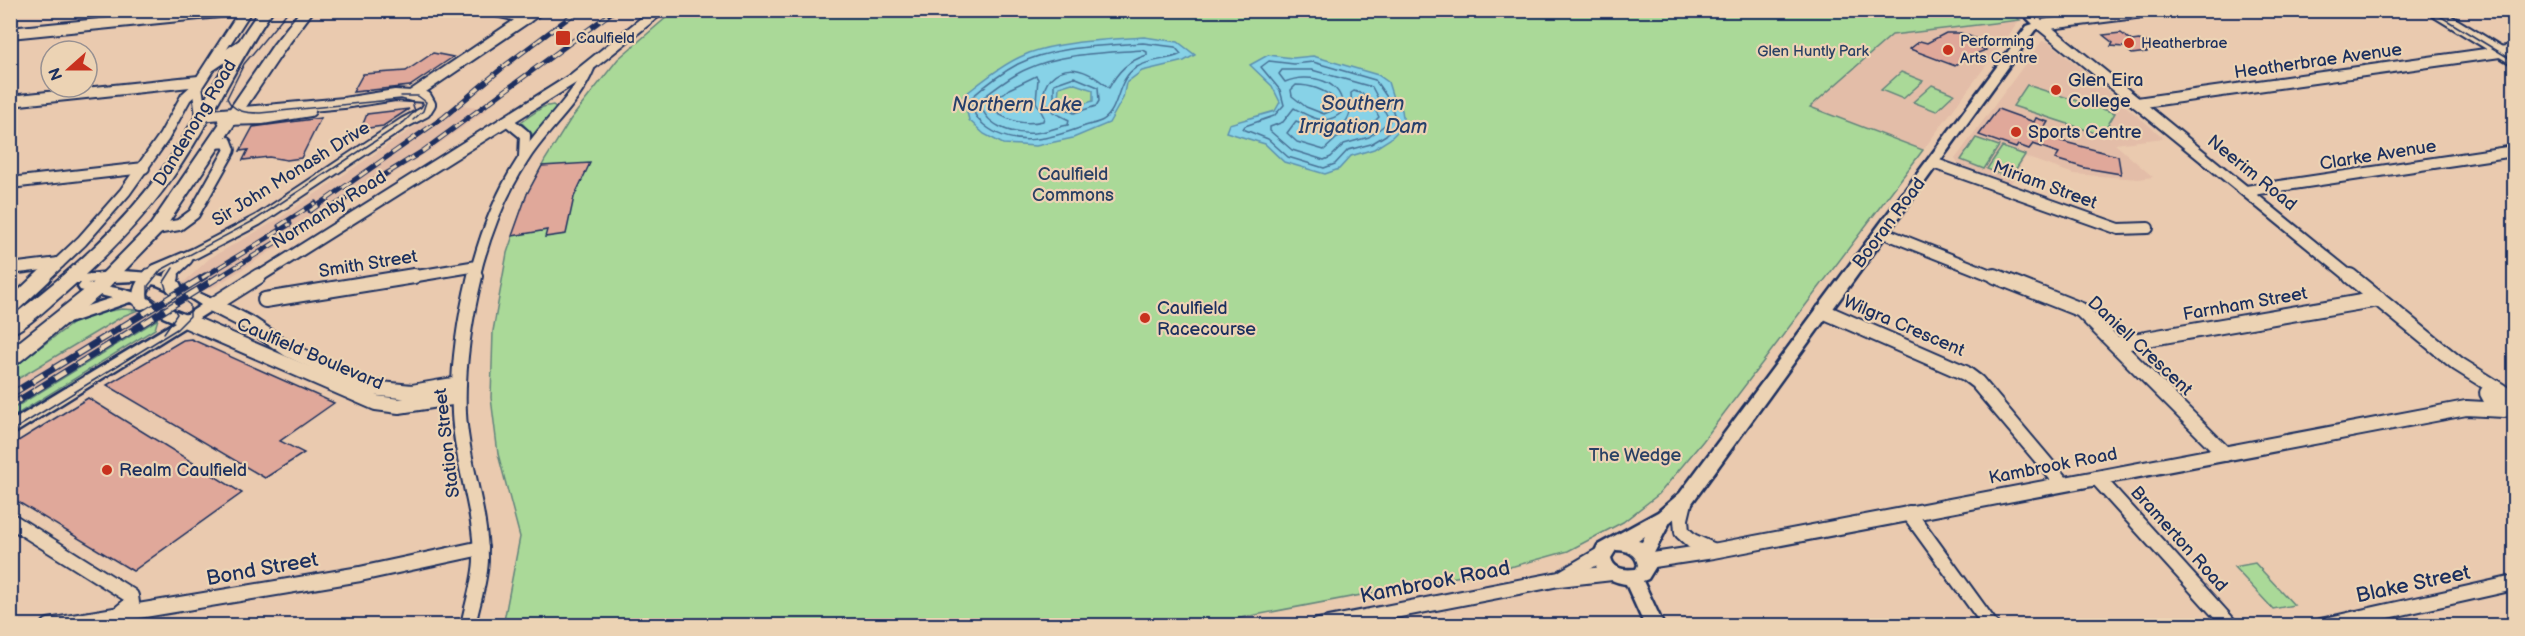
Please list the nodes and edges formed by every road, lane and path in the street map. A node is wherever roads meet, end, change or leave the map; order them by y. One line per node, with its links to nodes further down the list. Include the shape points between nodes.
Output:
1 (239, 10): 13 (street)
2 (246, 10): 18 (street, Dandenong Road)
3 (267, 10): 14 (highway, Dandenong Road)
4 (308, 10): 27 (highway, Dandenong Road)
5 (491, 10): 11 (street)
6 (538, 10): 11 (street)
7 (659, 10): 19 (street, Normanby Road)
8 (2024, 10): 12 (main road, Neerim Road)
9 (2159, 10): 12 (street)
10 (2432, 10): 16 (street)
11 (527, 18): 21 (street)
12 (2041, 25): 24 (street, Neerim Road); 33 (main road, Booran Road, via 2031,28)
13 (10, 33)
14 (243, 44): 18 (street); 26 (highway, Dandenong Road)
15 (2514, 50): 16 (street, Heatherbrae Avenue)
16 (2502, 52): 17 (street); 24 (street, Heatherbrae Avenue)
17 (2514, 60)
18 (208, 67): 20 (street, Dandenong Road)
19 (589, 68): 22 (street, Normanby Road); 25 (street, Station Street, via 582,85)
20 (198, 84): 23 (street); 26 (street); 34 (street, Dandenong Road, via 186,97)
21 (415, 96): 27 (street, via 334,105 281,117); 40 (street, Sir John Monash Drive, via 416,110 404,123 265,216)
22 (541, 100): 25 (street, via 561,102); 28 (street, Normanby Road)
23 (10, 101)
24 (2137, 103): 36 (street, Neerim Road)
25 (561, 109): 32 (street, Station Street)
26 (200, 116): 27 (street); 31 (highway, Dandenong Road)
27 (234, 117): 29 (highway, Dandenong Road)
28 (508, 121): 32 (street, via 525,135); 53 (street, Normanby Road)
29 (216, 143): 31 (highway); 38 (highway, Dandenong Road); 38 (street, Dandenong Road, via 227,142 230,150 195,212 179,225)
30 (2514, 151): 36 (street, Clarke Avenue)
31 (179, 155): 46 (highway, Dandenong Road, via 138,210)
32 (524, 157): 42 (street, Station Street, via 498,206)
33 (1933, 163): 37 (street, Miriam Street, via 2119,229); 39 (main road, Booran Road)
34 (144, 168): 35 (street); 41 (street, Dandenong Road, via 103,219)
35 (10, 183)
36 (2246, 191): 50 (street, Neerim Road)
37 (2148, 228)
38 (156, 229): 44 (highway, Dandenong Road)
39 (1882, 232): 55 (main road, Booran Road); 60 (street, Daniell Crescent, via 2082,310)
40 (195, 253): 45 (street, Sir John Monash Drive, via 163,265); 47 (street, Sir John Monash Drive, via 173,272 170,280)
41 (59, 263): 43 (street); 54 (street, Dandenong Road)
42 (477, 266): 51 (street, Smith Street); 63 (street, Station Street, via 463,326)
43 (10, 269)
44 (110, 277): 45 (main road); 46 (main road); 48 (highway, Dandenong Road)
45 (147, 278): 47 (main road); 52 (street)
46 (67, 280): 48 (main road); 59 (highway, Dandenong Road)
47 (174, 287)
48 (96, 290): 52 (main road); 57 (highway, Dandenong Road)
49 (194, 296): 53 (main road)
50 (2379, 299): 60 (street, Farnham Street); 62 (street, Neerim Road)
51 (266, 300)
52 (140, 301): 57 (main road)
53 (213, 305): 58 (main road, Normanby Road); 63 (street, Caulfield Boulevard, via 289,350 370,388)
54 (10, 308)
55 (1823, 311): 71 (street, Wilgra Crescent, via 1965,373 1977,382); 72 (main road, Booran Road)
56 (168, 313): 58 (main road)
57 (61, 320): 61 (highway, Dandenong Road)
58 (187, 321): 63 (street, Caulfield Boulevard, via 376,403 399,406); 68 (main road, Normanby Road)
59 (10, 328)
60 (2117, 344): 69 (street, Daniell Crescent)
61 (10, 359)
62 (2458, 364): 64 (street, Neerim Road); 65 (street, Neerim Road)
63 (458, 391): 77 (street, Station Street)
64 (2509, 393): 65 (street, Kambrook Road, via 2492,390)
65 (2487, 395): 66 (street, Kambrook Road); 67 (street, Neerim Road, via 2493,404)
66 (2466, 408): 67 (street, Kambrook Road); 69 (street, Kambrook Road)
67 (2510, 412)
68 (10, 430)
69 (2225, 454): 70 (street, Kambrook Road)
70 (2097, 478): 71 (street, Kambrook Road); 91 (street, Bramerton Road)
71 (2063, 484): 73 (street, Kambrook Road)
72 (1686, 498): 74 (main road, Booran Road); 78 (street, via 1680,528 1688,538)
73 (1909, 513): 78 (street, Kambrook Road); 90 (street)
74 (1664, 517): 76 (main road, Booran Road); 80 (main road, Booran Road)
75 (10, 520): 85 (street, via 131,596 131,604)
76 (1619, 543): 79 (main road, via 1607,546); 80 (main road, via 1634,546)
77 (481, 548): 85 (street, Bond Street, via 360,574); 87 (street, Station Street)
78 (1713, 551): 80 (street, Kambrook Road)
79 (1602, 554): 81 (main road, via 1603,564); 83 (street, Kambrook Road)
80 (1646, 558): 82 (main road, via 1642,574)
81 (1612, 573): 82 (main road); 83 (street, Kambrook Road)
82 (1632, 578): 89 (main road)
83 (1559, 579): 88 (street, Kambrook Road)
84 (2514, 583): 92 (street, Blake Street)
85 (117, 614): 86 (street, Bond Street)
86 (49, 626)
87 (468, 626)
88 (1318, 626)
89 (1655, 626)
90 (1991, 626)
91 (2231, 626)
92 (2321, 626)

